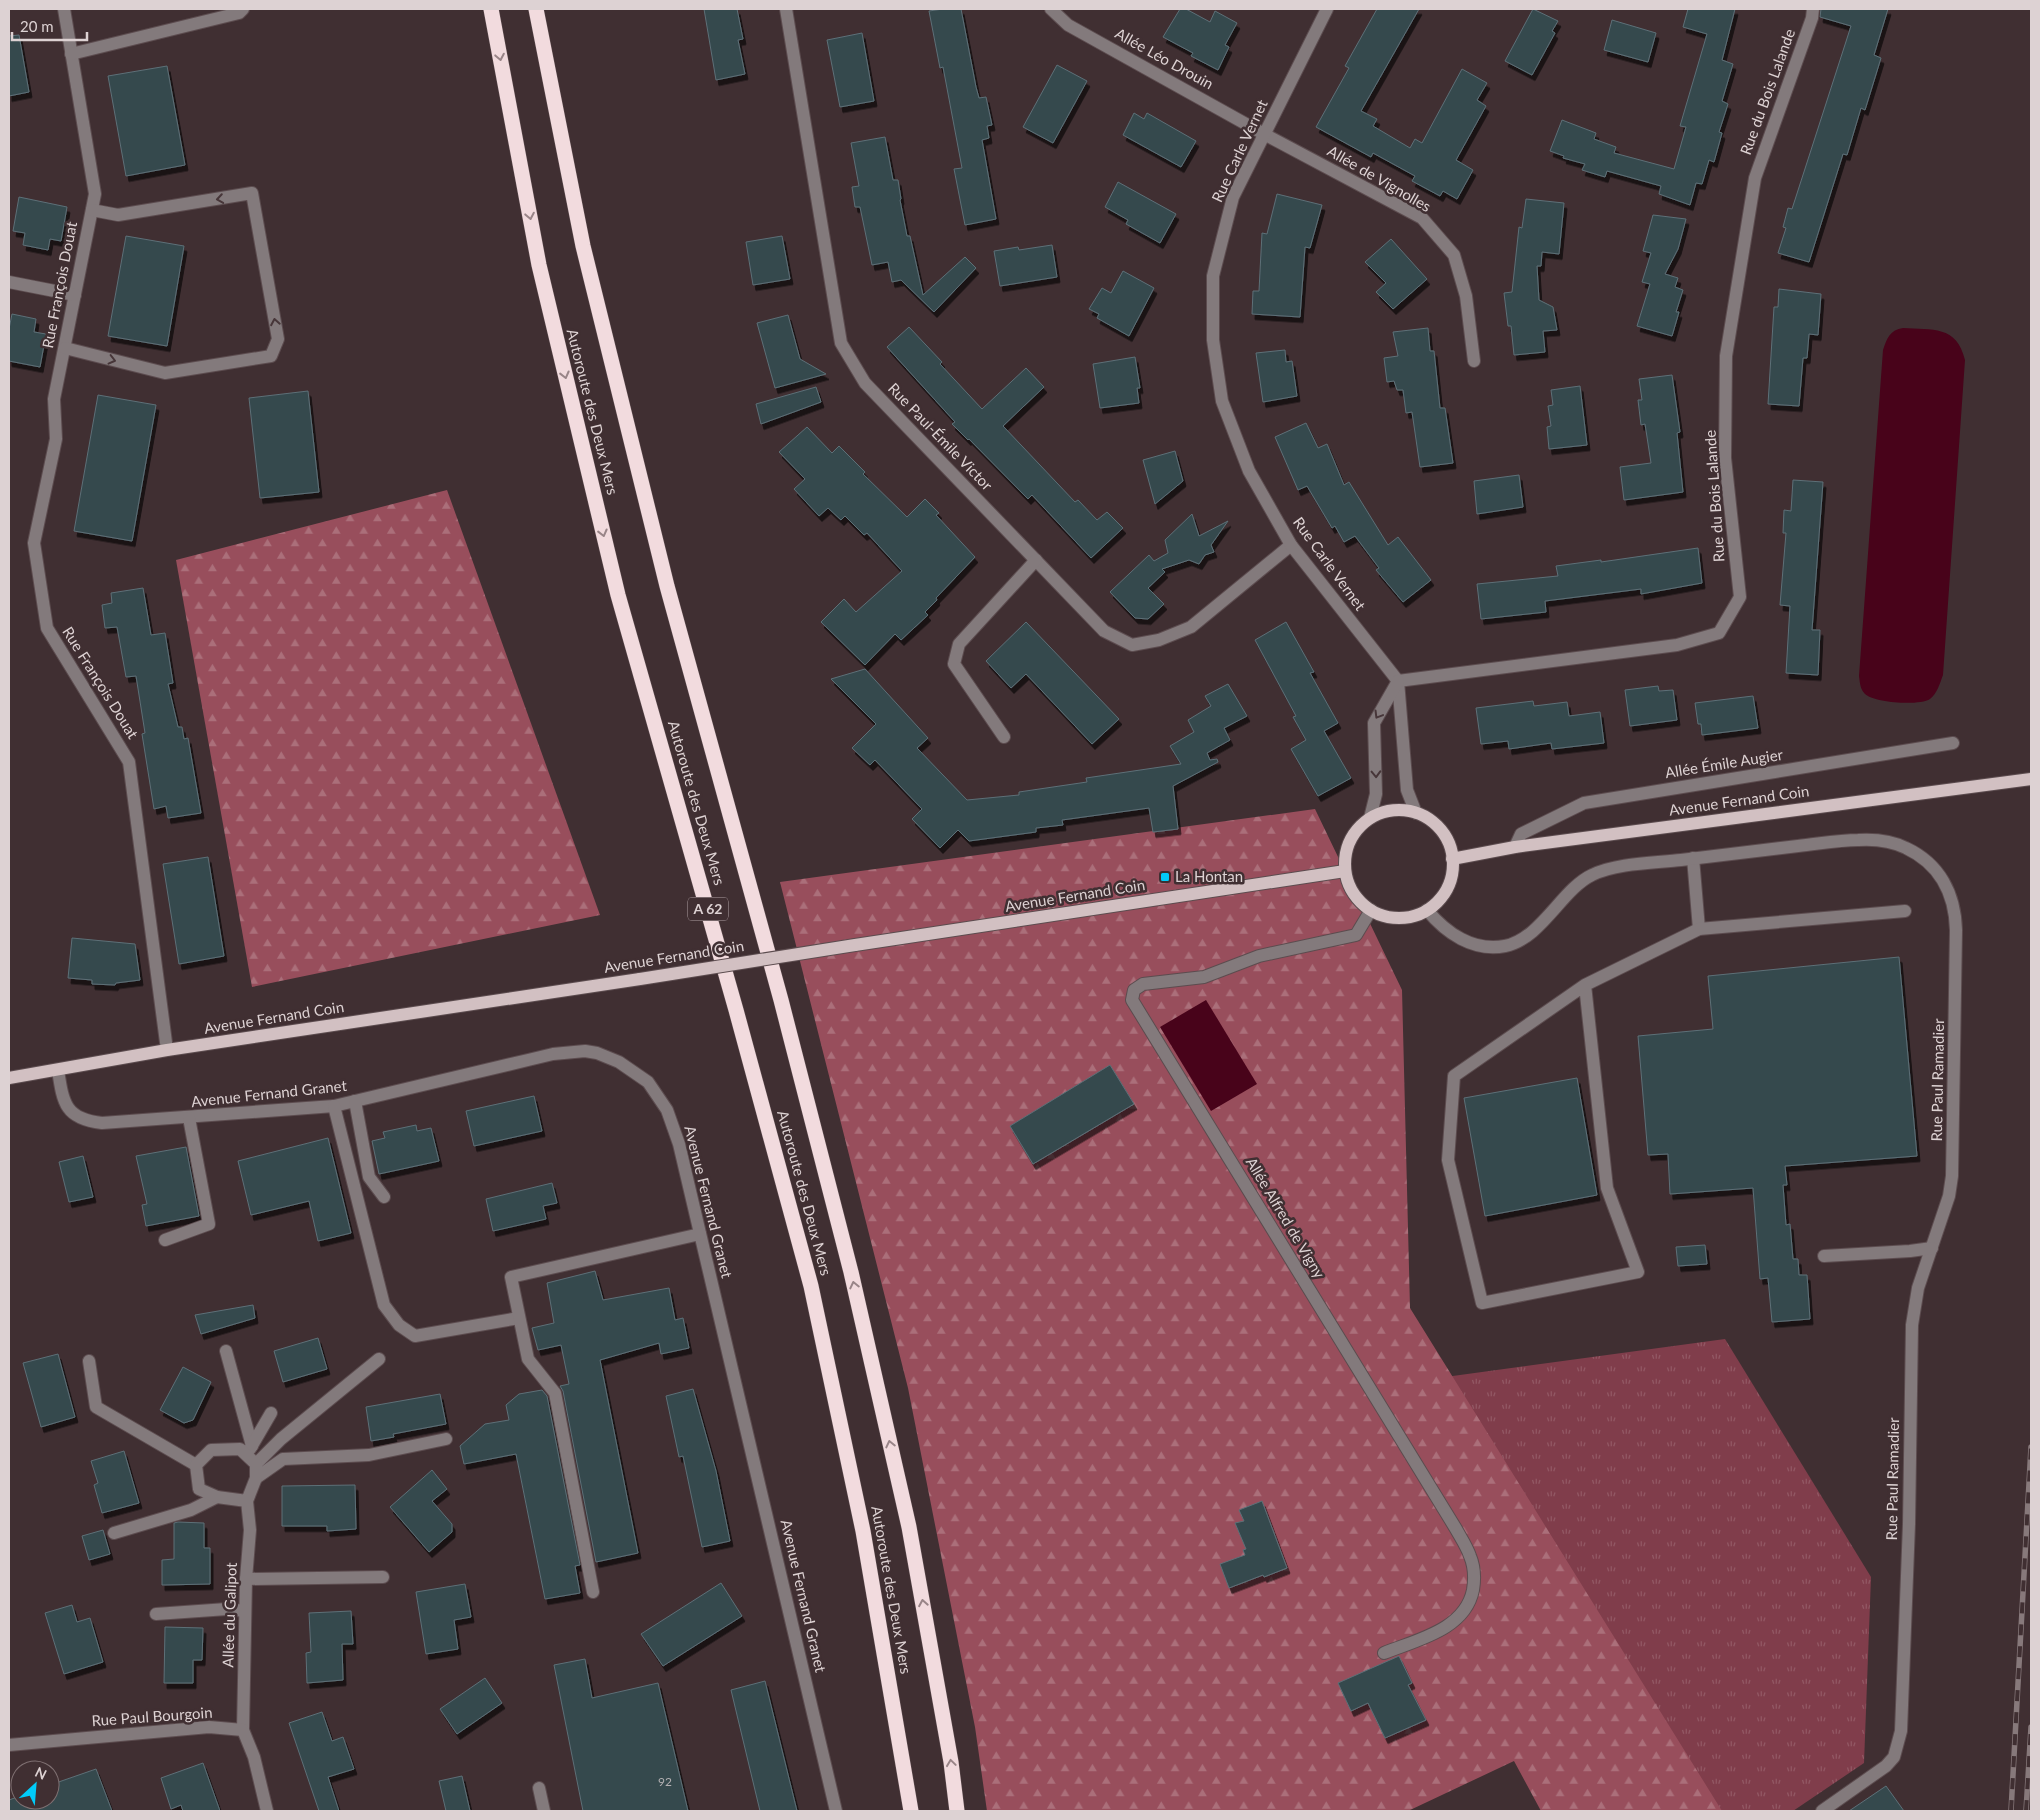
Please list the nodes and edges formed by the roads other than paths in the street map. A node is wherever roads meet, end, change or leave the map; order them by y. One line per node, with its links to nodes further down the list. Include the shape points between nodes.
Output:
1 (64, 9): 9 (street, Rue François Douat)
2 (243, 9): 9 (street, via 239,13)
3 (491, 9): 69 (highway, Autoroute des Deux Mers / A 62, one-way to 69, via 539,265 618,595 811,1286 863,1531)
4 (536, 9): 70 (highway, Autoroute des Deux Mers, one-way to 4, via 909,1527 851,1272 781,1000 665,576 583,246)
5 (786, 9): 17 (street, Rue Paul-Émile Victor, via 841,343 865,383)
6 (1051, 9): 10 (street, Allée Léo Drouin, via 1068,25)
7 (1327, 9): 10 (street, Rue Carle Vernet)
8 (1813, 9): 18 (street, Rue du Bois Lalande, via 1755,178 1726,356 1725,458 1740,597 1718,632 1677,644)
9 (71, 54): 11 (street, Rue François Douat, via 95,194)
10 (1264, 134): 15 (street, Allée de Vignolles, via 1422,218 1454,255 1466,296); 16 (street, Rue Carle Vernet, via 1233,197 1213,276 1213,340 1222,401 1232,428 1249,471)
11 (92, 210): 13 (street, Rue François Douat); 14 (street, one-way to 11, via 165,373 271,356 278,339 252,194 118,215)
12 (9, 282): 13 (street)
13 (75, 295): 14 (street, Rue François Douat)
14 (65, 348): 33 (street, Rue François Douat, via 54,399 56,440 34,543 47,628 129,762)
15 (1474, 361)
16 (1291, 545): 17 (street, Rue Paul-Émile Victor, via 1191,627 1159,640 1132,645 1104,631); 18 (street, Rue Carle Vernet)
17 (1036, 560): 19 (street, via 958,644 954,664)
18 (1398, 681): 22 (street, via 1407,790); 23 (street, one-way to 23, via 1374,723 1376,794)
19 (1004, 737)
20 (1953, 743): 24 (street, Allée Émile Augier, via 1584,803 1521,834)
21 (2031, 779): 24 (main road, Avenue Fernand Coin)
22 (1416, 813): 23 (main road, via 1400,810); 26 (main road, via 1441,830)
23 (1370, 818): 27 (main road, via 1350,841 1345,855)
24 (1514, 848): 26 (main road, Avenue Fernand Coin)
25 (1693, 858): 29 (street, Rue Paul Ramadier, via 1606,870 1590,876 1530,933 1518,942 1503,946 1481,946 1452,935); 31 (street); 42 (street, Rue Paul Ramadier, via 1871,840 1895,844 1914,852 1944,880 1954,908 1956,930 1952,1176)
26 (1452, 859): 29 (main road, via 1452,874 1447,888)
27 (1345, 870): 28 (main road, via 1349,886); 33 (main road, Avenue Fernand Coin, bridge)
28 (1371, 910): 29 (main road, via 1381,915 1405,917); 62 (street, Allée Alfred de Vigny, via 1356,935 1259,956 1204,977 1142,984 1134,990 1132,1000 1471,1557 1475,1576 1470,1601 1460,1617 1447,1627)
29 (1427, 910)
30 (1905, 911): 31 (street)
31 (1699, 929): 32 (street)
32 (1586, 985): 32 (street, via 1607,1188 1638,1272 1482,1303 1448,1160 1454,1076)
33 (167, 1050): 34 (main road, Avenue Fernand Coin)
34 (58, 1070): 35 (main road, Avenue Fernand Coin); 38 (street, Avenue Fernand Granet, via 65,1102 71,1112 83,1120 102,1123)
35 (9, 1078)
36 (355, 1101): 37 (street, Avenue Fernand Granet); 39 (street, via 369,1177); 40 (street, Avenue Fernand Granet, via 553,1054 585,1051 610,1058 648,1082 662,1101 679,1144)
37 (334, 1106): 38 (street, Avenue Fernand Granet); 44 (street, via 384,1305 400,1325 415,1336)
38 (189, 1118): 41 (street, via 209,1224)
39 (384, 1198)
40 (700, 1234): 44 (street, via 511,1277); 68 (street, Avenue Fernand Granet)
41 (165, 1240)
42 (1932, 1248): 43 (street); 71 (street, Rue Paul Ramadier, via 1918,1288 1912,1326 1909,1524 1903,1714 1899,1741 1894,1757 1886,1766)
43 (1824, 1256)
44 (519, 1318): 59 (street, via 528,1359 555,1393)
45 (226, 1351): 50 (street)
46 (379, 1359): 51 (street, via 281,1439)
47 (89, 1361): 52 (street, via 96,1407)
48 (271, 1413): 50 (street)
49 (446, 1439): 53 (street, via 369,1455 283,1459)
50 (249, 1450): 51 (street); 52 (street, via 211,1450)
51 (256, 1464): 53 (street, Allée du Galipot)
52 (196, 1465): 54 (street, via 199,1490)
53 (256, 1478): 55 (street, Allée du Galipot)
54 (217, 1497): 55 (street); 56 (street, via 191,1510)
55 (247, 1501): 58 (street, Allée du Galipot, via 250,1530)
56 (114, 1533)
57 (383, 1577): 58 (street)
58 (246, 1579): 60 (street, Allée du Galipot)
59 (593, 1592)
60 (245, 1610): 61 (street); 63 (street, Allée du Galipot)
61 (156, 1614)
62 (1384, 1653)
63 (243, 1730): 64 (street, Rue Paul Bourgoin, via 209,1727); 66 (street, via 254,1758)
64 (9, 1745)
65 (539, 1788): 67 (street)
66 (267, 1811)
67 (544, 1811)
68 (836, 1811)
69 (911, 1811)
70 (957, 1811)
71 (1822, 1811)

